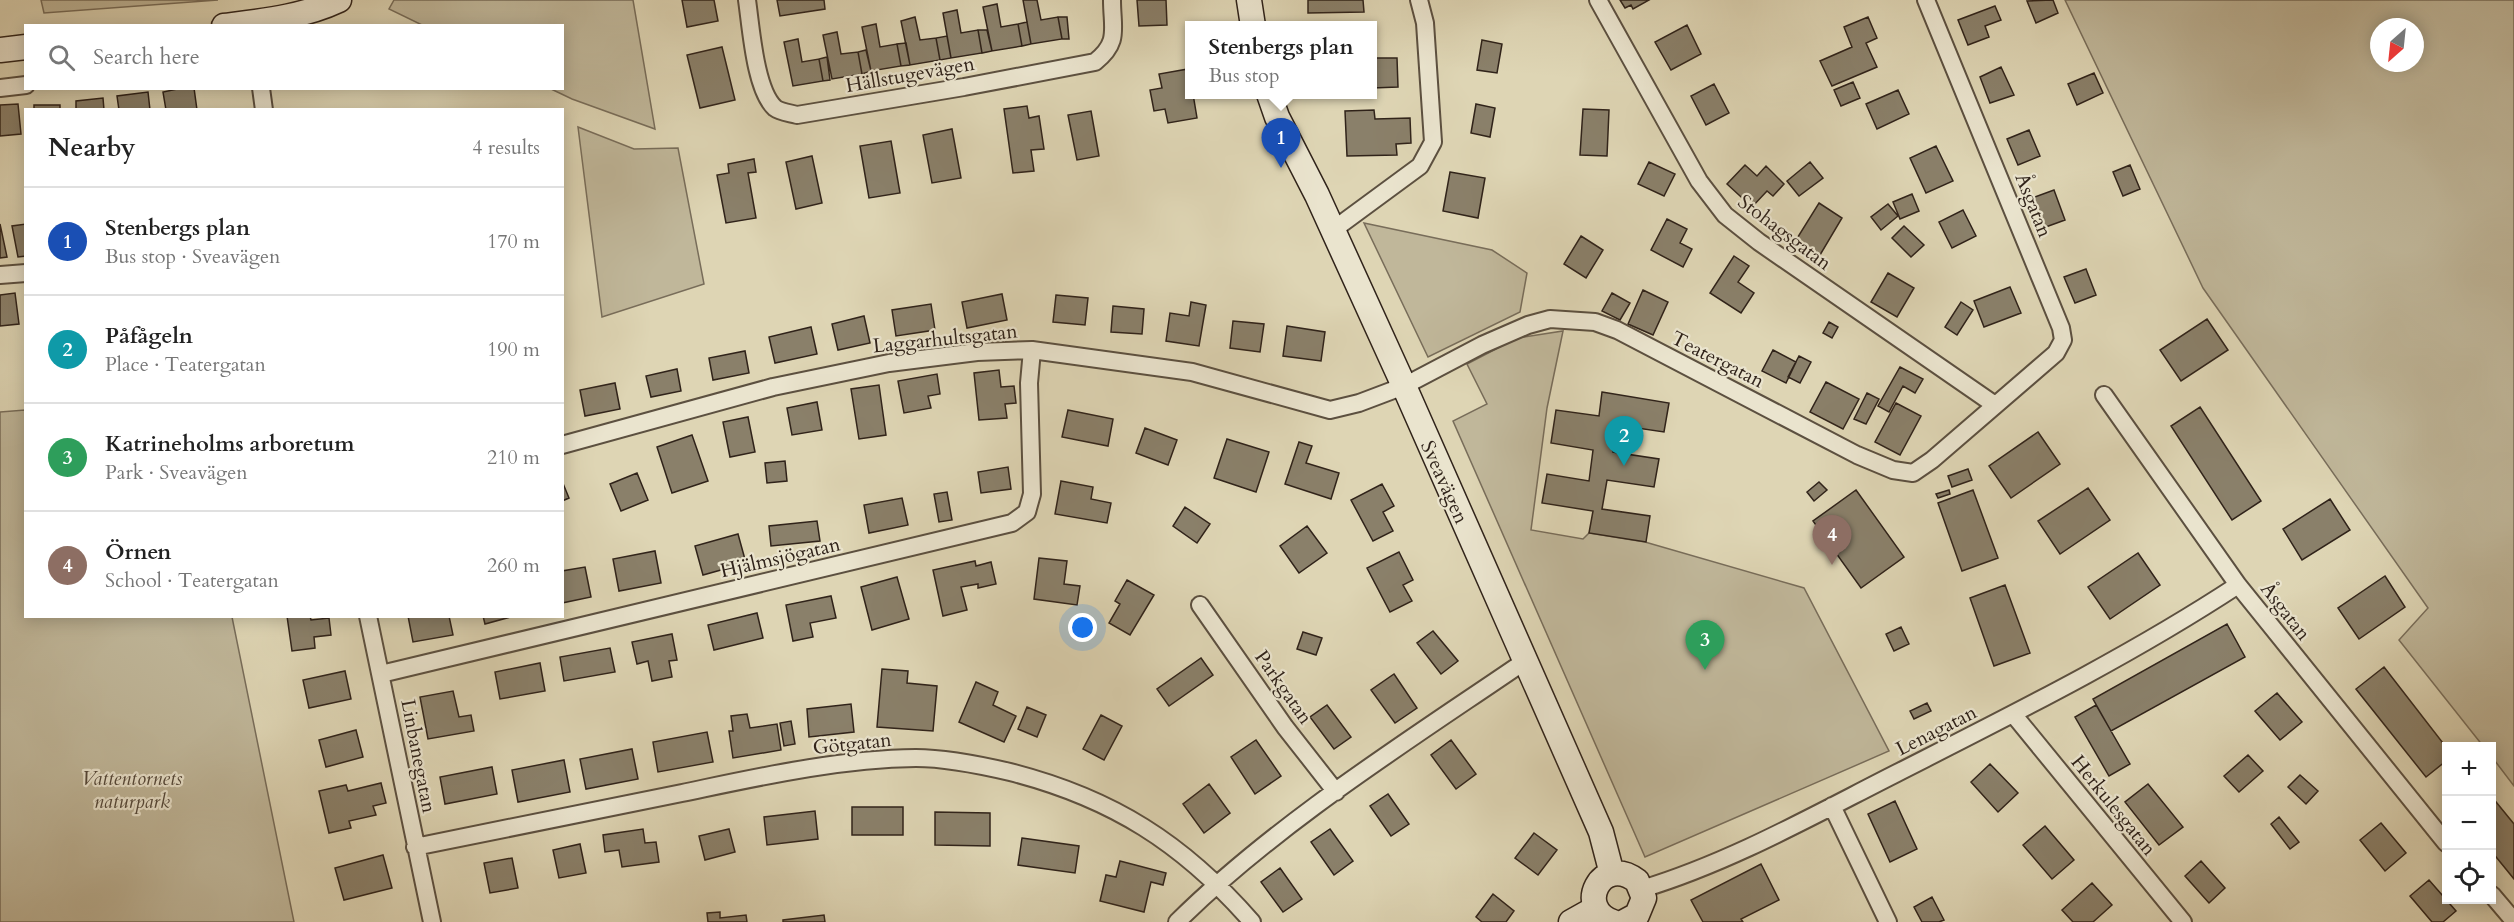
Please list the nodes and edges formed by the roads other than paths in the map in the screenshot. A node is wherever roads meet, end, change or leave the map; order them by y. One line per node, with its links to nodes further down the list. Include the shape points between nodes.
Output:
1 (339, 0): 9 (street, via 323,8)
2 (747, 0): 3 (street, Hällstugevägen, via 766,98 777,110 797,115 1095,62 1108,52 1114,36)
3 (1112, 0)
4 (1249, 0): 8 (street)
5 (1419, 0): 17 (street, via 1425,23 1433,142 1420,166)
6 (1599, 0): 23 (street, Stohagsgatan, via 1699,181 1725,215)
7 (1926, 0): 23 (street, Åsgatan, via 2061,328 2063,340 2056,353)
8 (1252, 21)
9 (259, 23)
10 (24, 47): 11 (street)
11 (0, 50)
12 (24, 85): 13 (street)
13 (0, 88)
14 (261, 90): 16 (street)
15 (1271, 99): 17 (street, Sveavägen)
16 (264, 108)
17 (1333, 230): 21 (street, Sveavägen)
18 (24, 273): 19 (street)
19 (0, 275)
20 (1032, 350): 21 (street, Laggarhultsgatan, via 1192,372 1330,410); 24 (street, Laggarhultsgatan, via 889,363 773,387); 29 (street, Hjälmsjögatan, via 1032,494 1027,512 1012,523)
21 (1404, 386): 23 (street, Teatergatan, via 1482,345 1550,319 1595,322 1617,330 1893,470 1912,473); 28 (street, Sveavägen)
22 (2104, 395): 25 (street, Åsgatan)
23 (1995, 405)
24 (564, 444)
25 (2238, 585): 30 (street, Lenagatan); 33 (street, Åsgatan)
26 (1200, 605): 31 (street, Parkgatan, via 1285,727)
27 (368, 618): 29 (street)
28 (1525, 661): 31 (street); 35 (street, Sveavägen, via 1601,832)
29 (381, 674): 34 (street, Linbanegatan)
30 (2013, 714): 32 (street, Lenagatan); 46 (street, Herkulesgatan)
31 (1336, 792): 36 (street)
32 (1832, 806): 37 (street, Lenagatan, via 1689,874); 45 (street)
33 (2442, 838)
34 (415, 847): 36 (street, Götgatan, via 761,777 846,763 917,758 979,765 1091,797 1183,853); 41 (street, Linbanegatan)
35 (1612, 873): 37 (street, via 1630,876); 39 (street, via 1596,887 1594,901)
36 (1216, 883): 42 (street); 43 (street, Götgatan)
37 (1642, 889): 39 (street, via 1642,907)
38 (2496, 900): 40 (street)
39 (1619, 919): 44 (street)
40 (2514, 921)
41 (432, 922)
42 (1177, 922)
43 (1252, 922)
44 (1571, 922)
45 (1888, 922)
46 (2183, 922)

